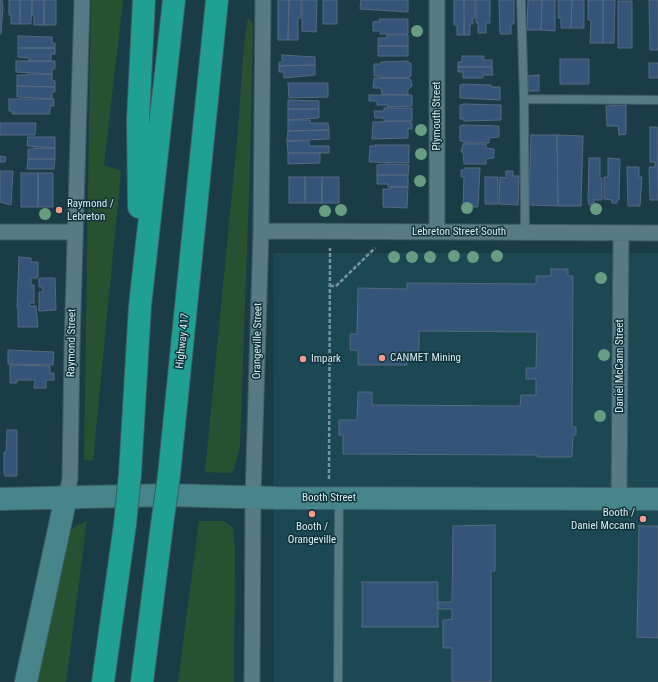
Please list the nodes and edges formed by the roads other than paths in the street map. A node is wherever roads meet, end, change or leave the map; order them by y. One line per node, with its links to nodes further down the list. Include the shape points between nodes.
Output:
1 (82, 0): 14 (street, Raymond Street)
2 (144, 0): 19 (highway, via 138,119)
3 (174, 0): 19 (highway)
4 (218, 0): 9 (highway, Highway 417)
5 (225, 0): 9 (highway)
6 (263, 0): 12 (street, Orangeville Street)
7 (437, 0): 15 (street, Plymouth Street)
8 (521, 0): 10 (lane)
9 (213, 50): 28 (highway, Highway 417, bridge, via 169,474)
10 (524, 100): 11 (lane); 16 (lane)
11 (658, 100)
12 (261, 231): 15 (street, Lebreton Street South); 20 (street, Orangeville Street)
13 (0, 232): 14 (street)
14 (74, 232): 21 (street, Raymond Street, via 70,479)
15 (437, 232): 16 (street, Lebreton Street South)
16 (525, 232): 17 (street, Lebreton Street South)
17 (621, 232): 18 (street, Lebreton Street South); 24 (street, Daniel McCann Street)
18 (658, 233)
19 (140, 306): 27 (highway, bridge, via 126,524)
20 (253, 497): 21 (main road, Booth Street, via 167,495); 22 (main road, Booth Street); 29 (street, Orangeville Street)
21 (66, 498): 23 (main road, Booth Street); 26 (main road, Raymond Street)
22 (340, 498): 24 (main road, Booth Street); 30 (lane)
23 (0, 499)
24 (619, 499): 25 (main road, Booth Street)
25 (658, 499)
26 (26, 682)
27 (103, 682)
28 (142, 682)
29 (252, 682)
30 (338, 682)

